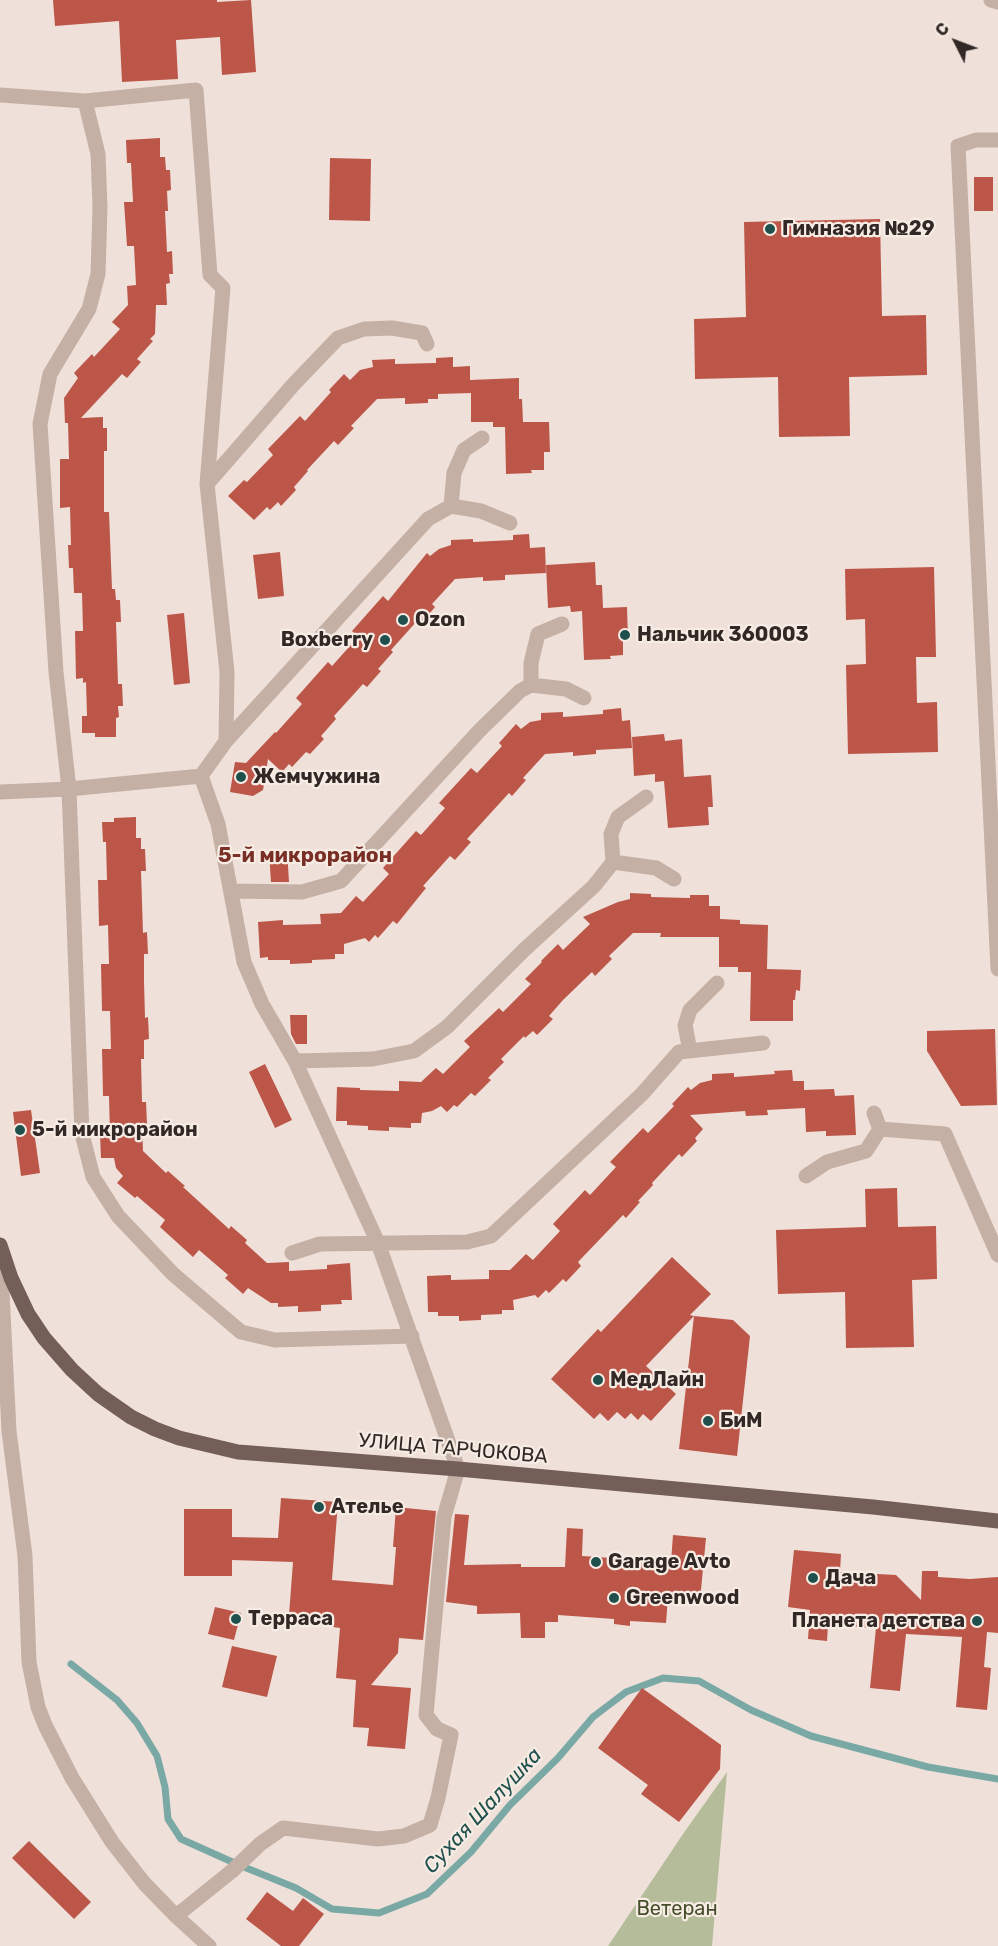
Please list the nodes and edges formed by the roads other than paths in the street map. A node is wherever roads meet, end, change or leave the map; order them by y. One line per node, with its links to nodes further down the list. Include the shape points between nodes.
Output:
1 (991, 0): 2 (street)
2 (998, 2)
3 (0, 95): 4 (street)
4 (85, 101): 8 (street, via 196,90 210,275 223,288); 16 (street, via 98,154 98,274 89,309 50,374 40,424 56,672)
5 (998, 140): 22 (street, via 976,140 958,146)
6 (427, 345): 8 (street, via 422,333 392,328 364,328 339,338)
7 (482, 438): 9 (street, via 464,450 454,473)
8 (207, 484): 14 (street, via 227,672)
9 (451, 506): 10 (street, via 481,511); 14 (street, via 428,519)
10 (510, 523)
11 (562, 624): 12 (street, via 538,634)
12 (531, 685): 13 (street, via 566,689); 21 (street, via 480,730 341,881 302,892)
13 (584, 698)
14 (226, 741): 15 (street)
15 (201, 776): 16 (street); 21 (street, via 218,824)
16 (69, 789): 17 (street); 35 (street, via 82,1134 93,1177 118,1216 173,1274 241,1332 275,1340)
17 (0, 792)
18 (646, 797): 19 (street, via 618,816 611,834)
19 (613, 862): 20 (street, via 656,868); 26 (street, via 594,886 447,1027 414,1051 373,1059)
20 (674, 879)
21 (231, 891): 26 (street, via 244,962 262,1004)
22 (998, 969)
23 (717, 982): 25 (street, via 690,1010 685,1024)
24 (763, 1043): 25 (street)
25 (690, 1051): 30 (street, via 679,1052 642,1094 491,1236 467,1242)
26 (295, 1061): 30 (street)
27 (874, 1113): 28 (street)
28 (880, 1129): 29 (street, via 866,1151 827,1162); 34 (street, via 945,1134)
29 (806, 1176)
30 (378, 1243): 33 (street, via 320,1244); 35 (street)
31 (0, 1245): 36 (main road, УЛИЦА ТАРЧОКОВА, via 28,1314 45,1338 98,1394 155,1429 238,1452)
32 (0, 1251): 38 (street, via 9,1431 25,1556 30,1662 38,1707 100,1825 144,1883)
33 (292, 1252)
34 (998, 1255)
35 (412, 1336): 36 (street)
36 (458, 1469): 37 (main road, УЛИЦА ТАРЧОКОВА); 38 (street, via 444,1517 426,1715 437,1729 451,1735 430,1825 404,1836 378,1839 282,1828)
37 (998, 1521)
38 (176, 1917): 39 (street)
39 (209, 1946)

